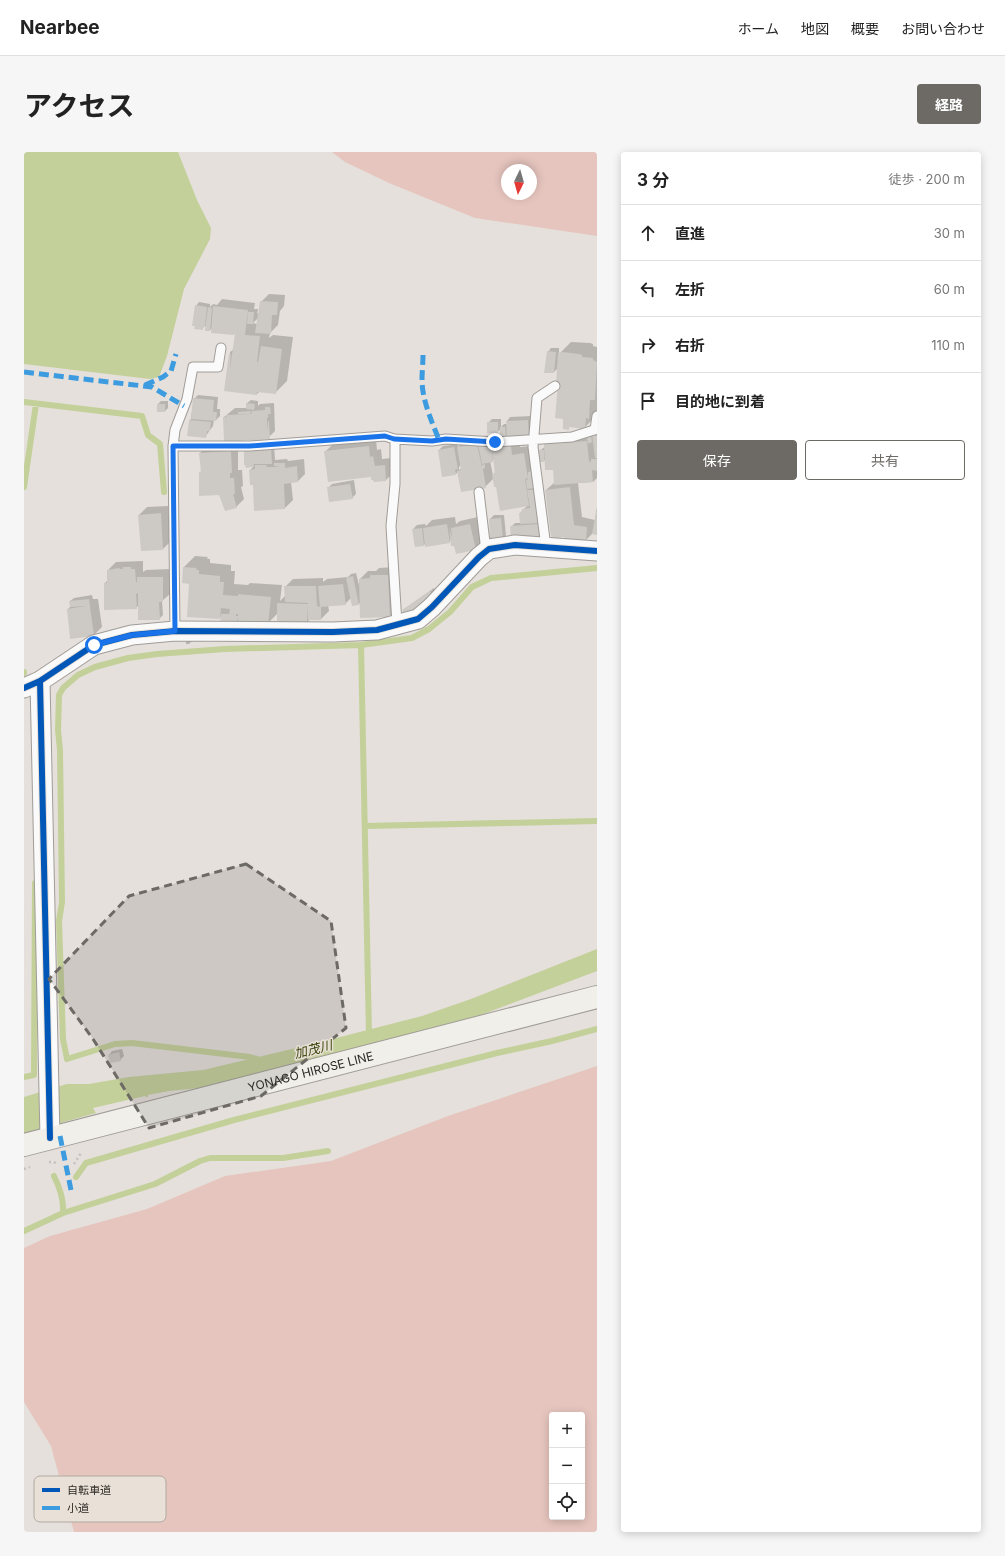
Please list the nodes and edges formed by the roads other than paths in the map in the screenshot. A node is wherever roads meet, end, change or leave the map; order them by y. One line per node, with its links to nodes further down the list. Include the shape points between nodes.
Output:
1 (221, 348): 7 (lane, via 218,367 193,367 187,399 174,430)
2 (555, 386): 6 (lane, via 538,398)
3 (597, 416): 4 (lane)
4 (596, 430): 6 (lane, via 572,437)
5 (395, 439): 6 (lane, via 495,442); 7 (lane, via 385,436 250,446); 12 (lane, via 395,484 391,526)
6 (534, 440): 9 (lane)
7 (173, 446): 13 (lane)
8 (479, 492): 10 (lane)
9 (546, 547): 10 (street, via 515,545); 11 (street)
10 (486, 551): 12 (street, via 418,619)
11 (597, 551)
12 (397, 624): 13 (street, via 377,630 333,632)
13 (175, 631): 14 (street, via 132,635 94,645)
14 (32, 684): 16 (street)
15 (597, 998): 16 (main road, YONAGO HIROSE LINE)
16 (50, 1138): 17 (main road, YONAGO HIROSE LINE)
17 (24, 1145)

